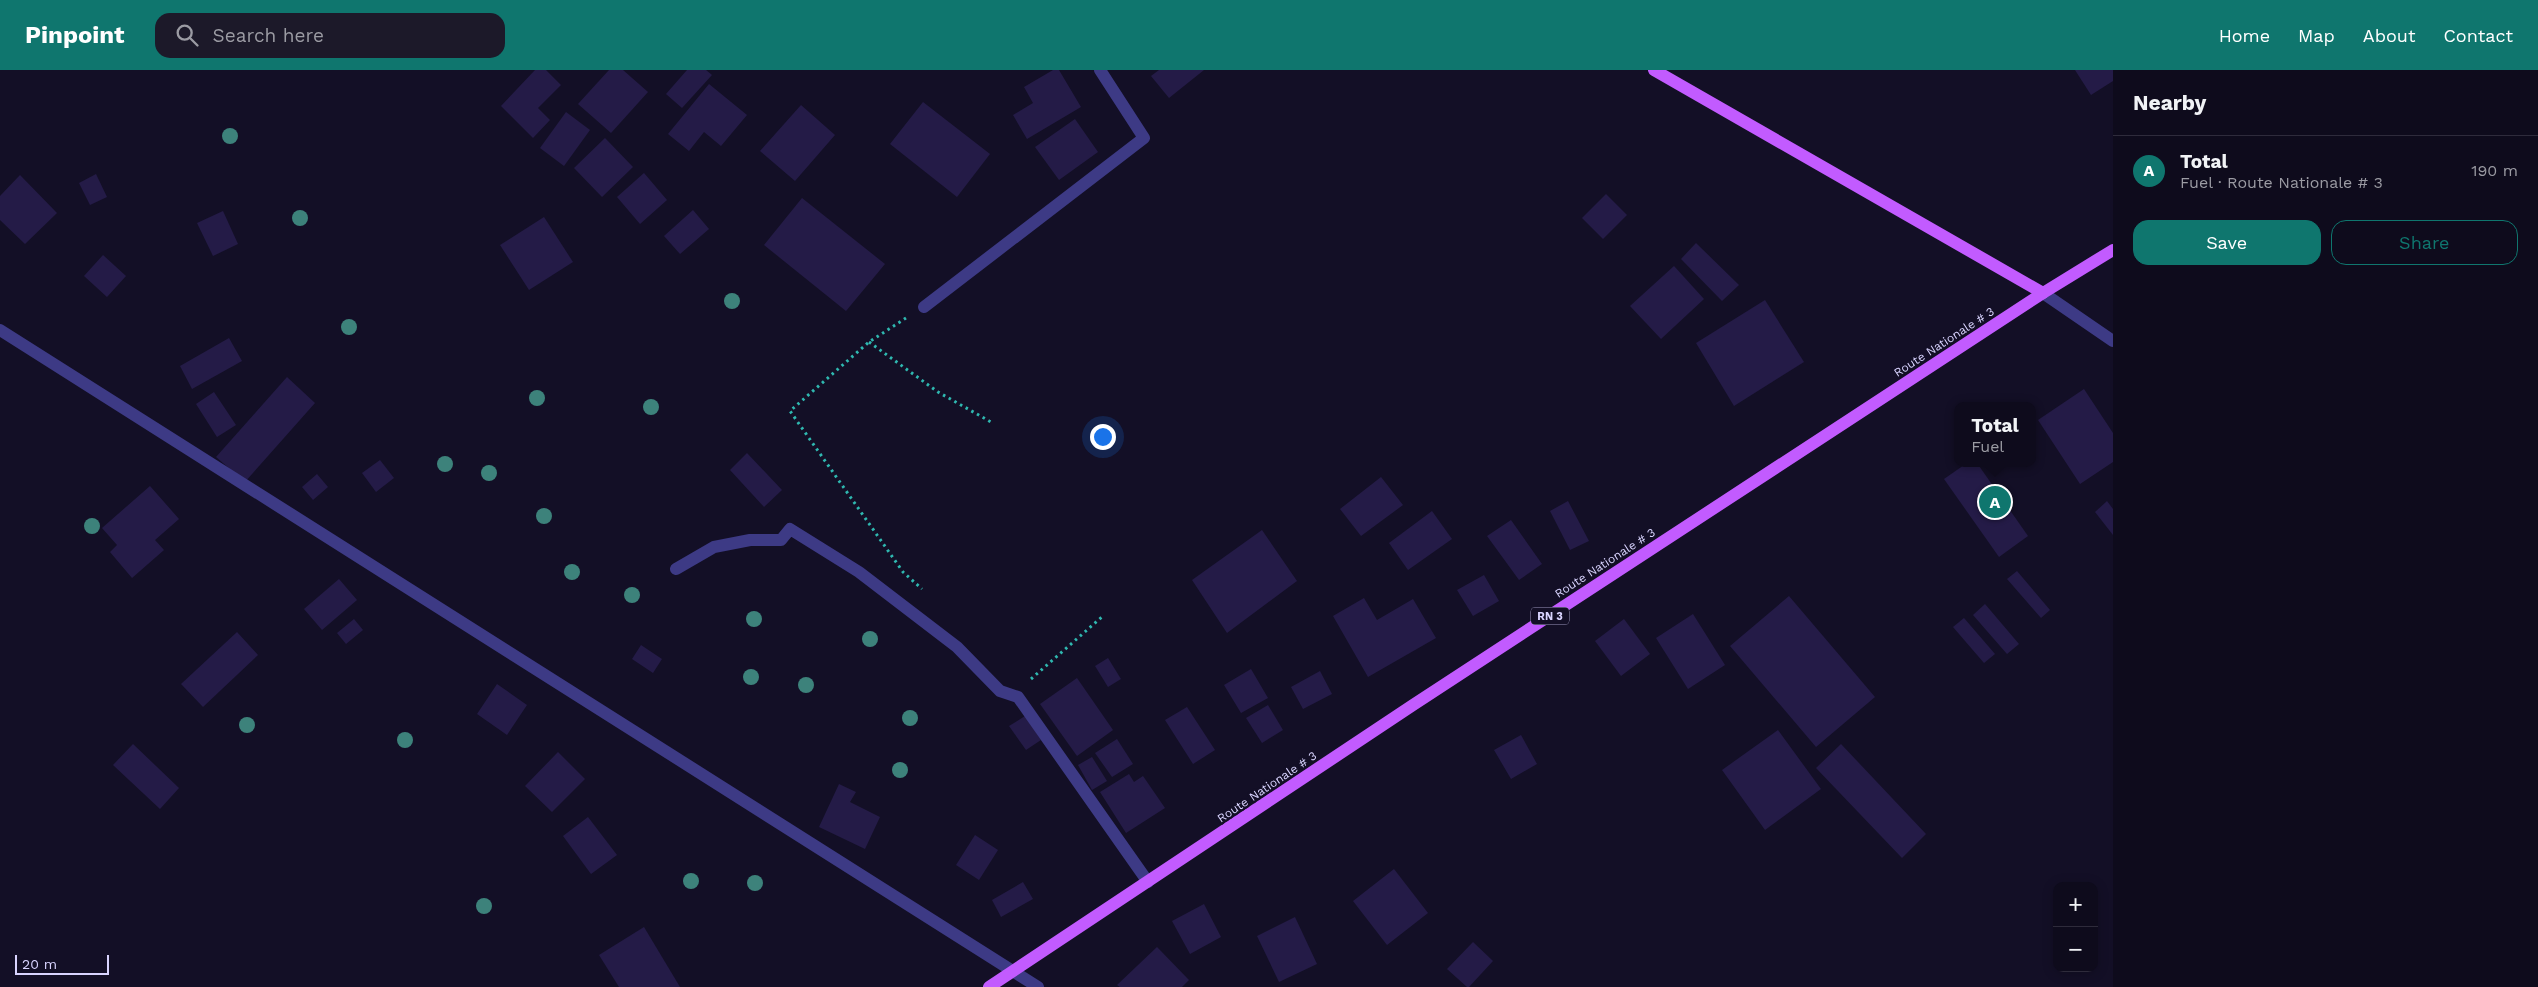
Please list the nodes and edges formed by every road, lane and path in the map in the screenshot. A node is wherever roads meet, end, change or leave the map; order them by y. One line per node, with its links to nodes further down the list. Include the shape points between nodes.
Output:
1 (1100, 70): 5 (street, via 1144,138)
2 (1654, 70): 4 (main road)
3 (2113, 250): 4 (main road, Route Nationale # 3 / RN 3)
4 (2043, 294): 7 (street); 14 (main road, Route Nationale # 3 / RN 3)
5 (924, 307): 8 (path)
6 (0, 330): 15 (street)
7 (2113, 341)
8 (869, 342): 9 (path, via 938,392); 11 (path, via 790,411 904,572)
9 (991, 422)
10 (676, 569): 14 (street, via 714,547 750,540 781,540 790,529 859,572 956,647 1000,691 1018,696)
11 (925, 592)
12 (1103, 616): 13 (path)
13 (1024, 685)
14 (1148, 882): 15 (main road, Route Nationale # 3 / RN 3)
15 (1016, 971): 16 (main road, Route Nationale # 3 / RN 3); 17 (street)
16 (989, 987)
17 (1038, 987)

